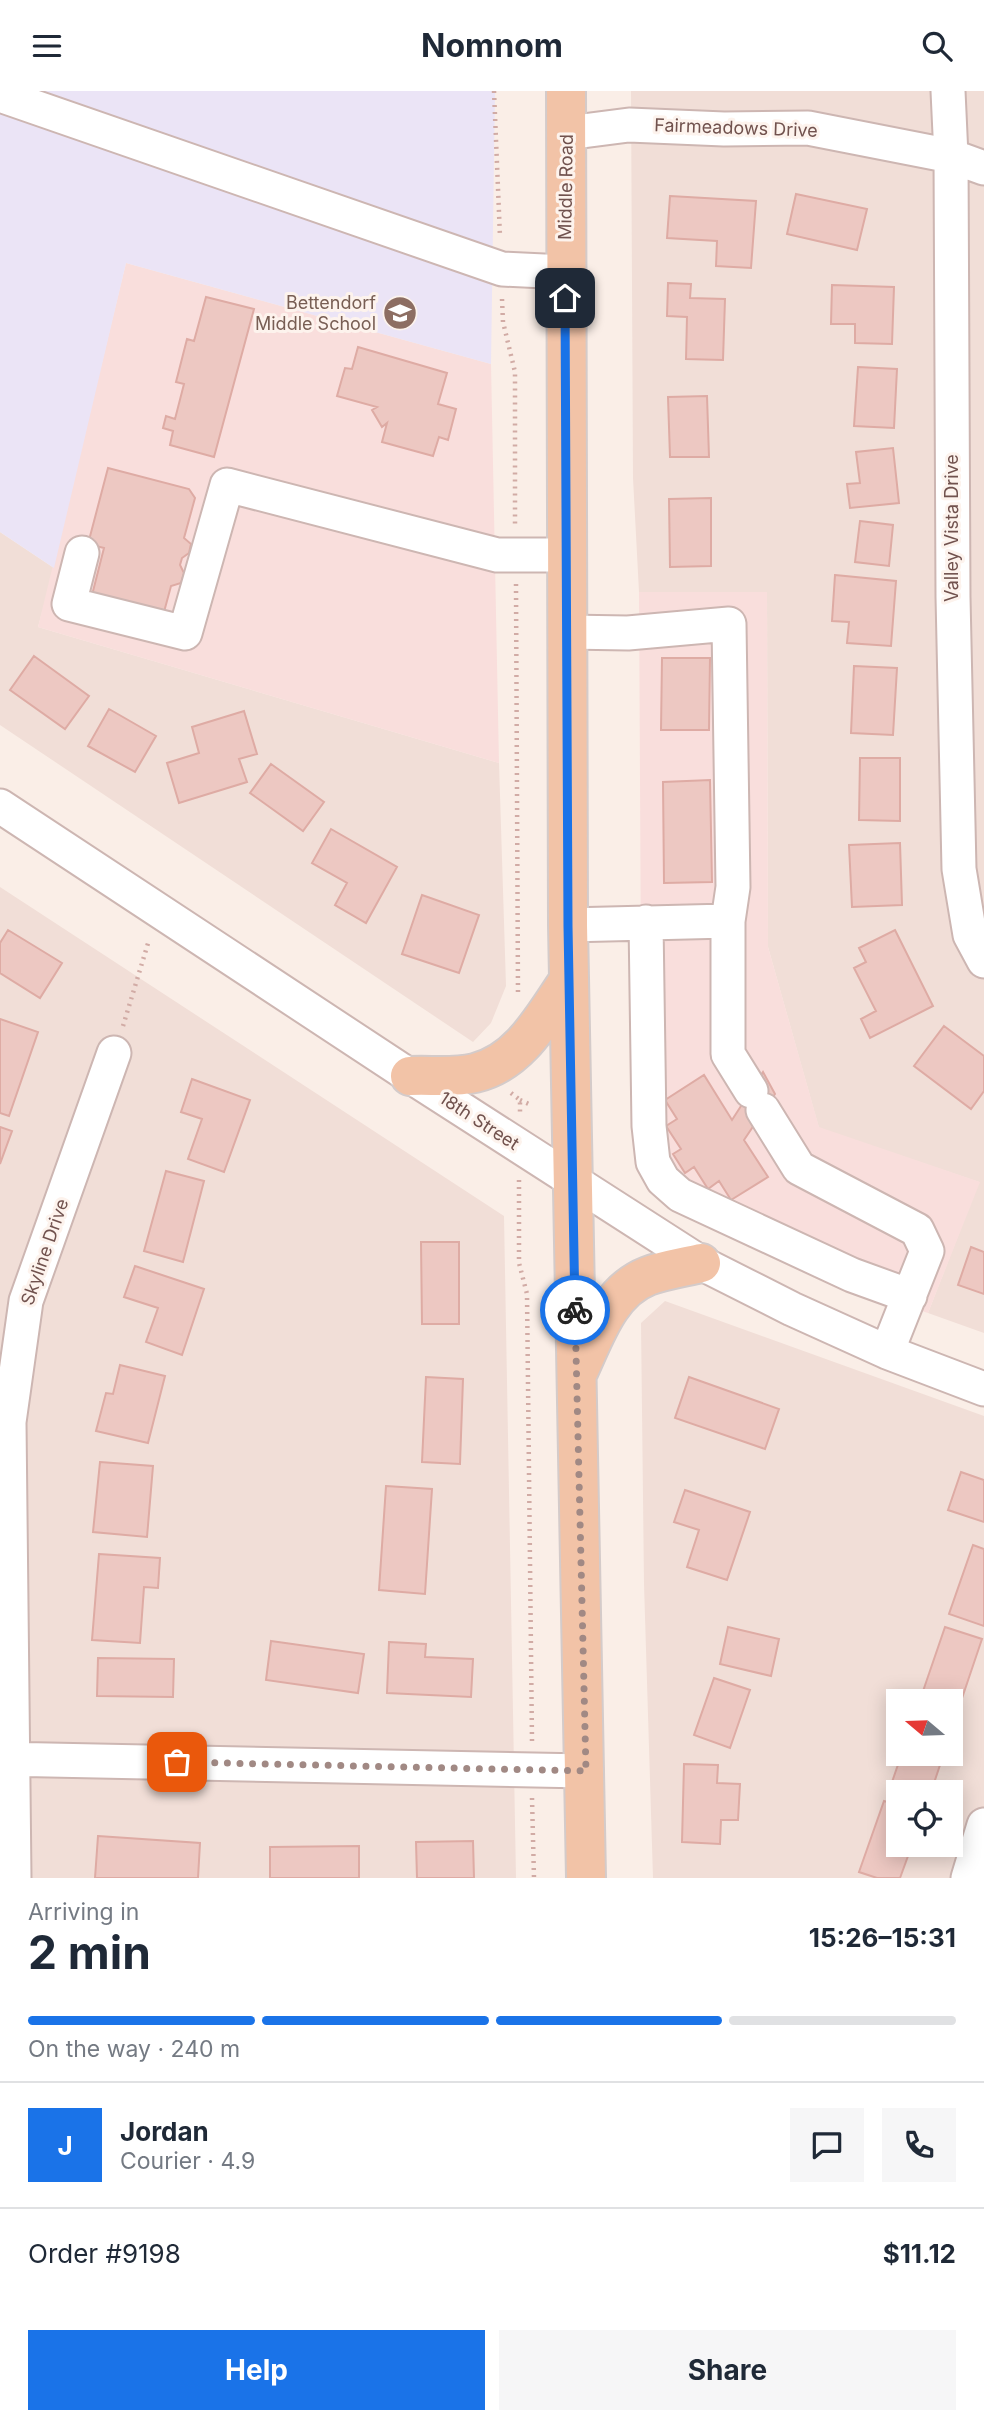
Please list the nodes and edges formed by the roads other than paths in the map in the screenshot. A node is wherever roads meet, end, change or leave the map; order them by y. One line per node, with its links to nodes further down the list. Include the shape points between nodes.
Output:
1 (566, 91): 4 (main road, Middle Road)
2 (948, 91): 5 (street, Valley Vista Drive)
3 (0, 95): 7 (street, via 502,269)
4 (567, 133): 5 (street, Fairmeadows Drive, via 629,125 808,128); 7 (main road, Middle Road)
5 (951, 156): 6 (street, Fairmeadows Drive); 15 (street, Valley Vista Drive, via 959,869 970,935)
6 (984, 168)
7 (565, 272): 9 (main road, Middle Road)
8 (82, 553): 9 (street, via 69,604 185,633 227,485 497,555)
9 (566, 555): 10 (main road, Middle Road)
10 (567, 632): 12 (street, via 729,624 733,887); 14 (main road, Middle Road)
11 (0, 806): 18 (street, 18th Street)
12 (728, 921): 13 (street); 21 (street, via 728,1054 799,1168 918,1230 927,1251)
13 (646, 922): 14 (street); 21 (street, via 649,1126 653,1162 663,1180 680,1195 852,1275)
14 (568, 926): 16 (main road, Middle Road)
15 (984, 961)
16 (569, 980): 18 (main road, via 522,1047 493,1066 474,1073); 19 (main road, Middle Road)
17 (114, 1053): 25 (street, Skyline Drive, via 26,1301 9,1422)
18 (410, 1076): 19 (street, 18th Street)
19 (572, 1181): 20 (street, 18th Street); 23 (main road, Middle Road)
20 (701, 1263): 22 (street, 18th Street); 23 (main road, Middle Road, via 647,1276 624,1292 610,1306)
21 (910, 1296): 22 (street)
22 (887, 1352): 24 (street, 18th Street)
23 (576, 1375): 26 (main road, Middle Road)
24 (984, 1389)
25 (7, 1759): 26 (street); 28 (street, Skyline Drive)
26 (586, 1771): 29 (main road, Middle Road)
27 (984, 1825): 30 (street)
28 (14, 1878)
29 (586, 1878)
30 (968, 1878)

